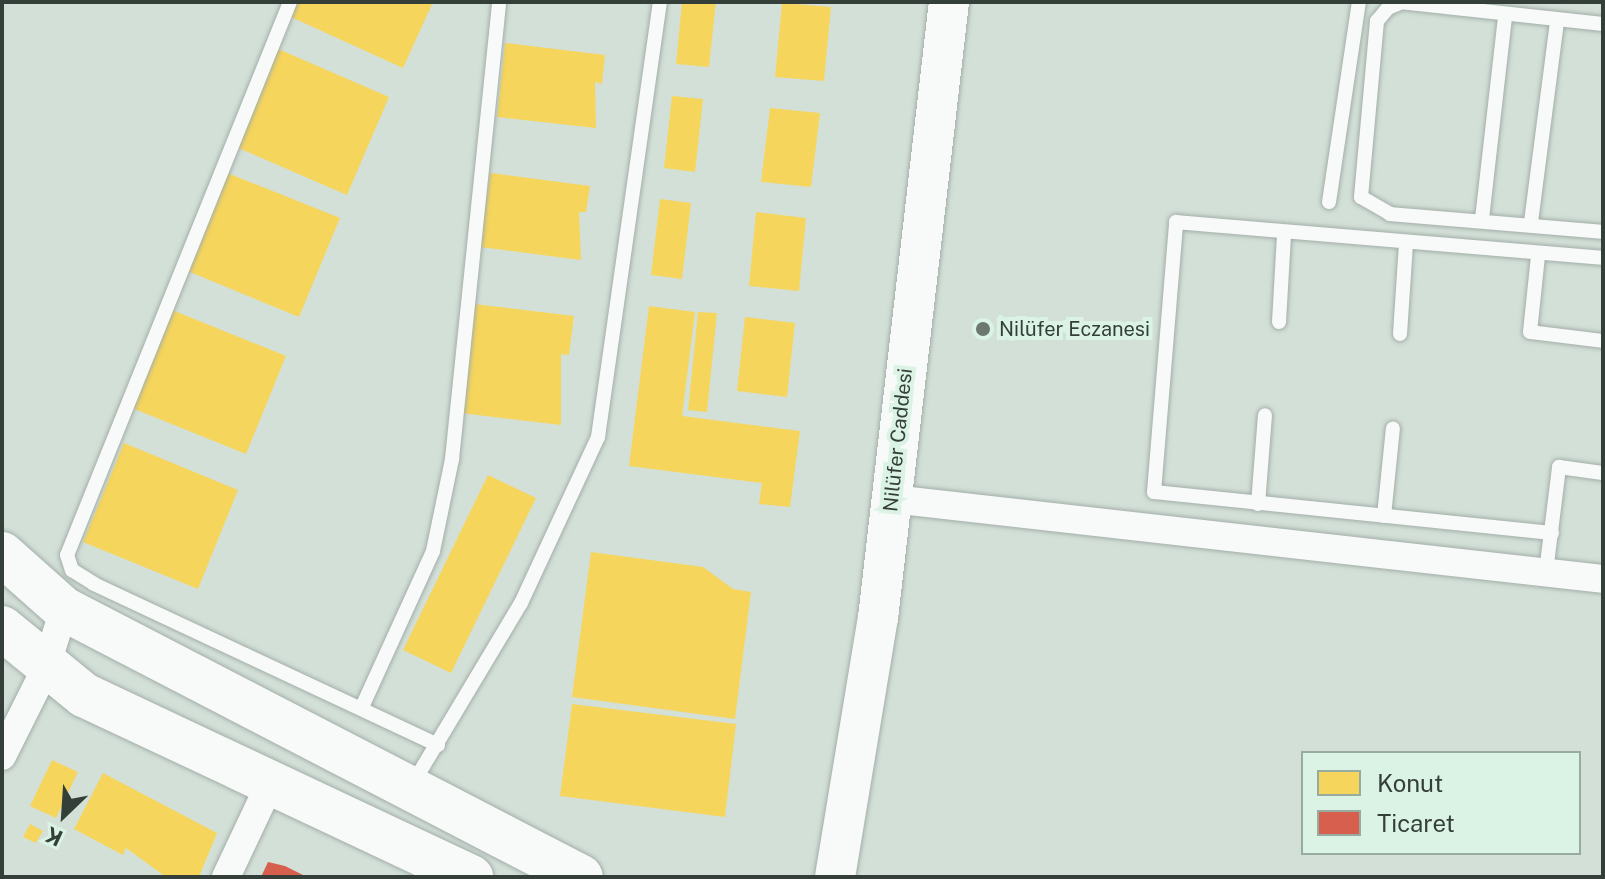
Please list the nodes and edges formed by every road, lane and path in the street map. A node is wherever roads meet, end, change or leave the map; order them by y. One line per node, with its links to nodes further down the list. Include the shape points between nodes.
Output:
1 (290, 2): 34 (lane, via 67,555 72,570 94,584)
2 (499, 2): 34 (lane, via 452,459 433,551)
3 (660, 2): 35 (lane, via 598,437 521,603)
4 (949, 2): 24 (street, Nilüfer Caddesi)
5 (1343, 2): 6 (lane)
6 (1358, 3): 10 (lane)
7 (1505, 16): 8 (lane); 11 (lane); 11 (lane, via 1402,2 1377,21 1361,197 1390,214)
8 (1557, 23): 9 (lane); 12 (lane)
9 (1603, 24)
10 (1329, 202)
11 (1482, 219): 12 (lane)
12 (1531, 222): 13 (lane)
13 (1603, 232)
14 (1284, 236): 15 (lane); 18 (lane); 25 (lane, via 1176,222 1154,492)
15 (1406, 244): 16 (lane); 19 (lane)
16 (1538, 256): 17 (lane); 20 (lane, via 1530,332)
17 (1603, 258)
18 (1279, 322)
19 (1400, 334)
20 (1603, 341)
21 (1265, 415): 25 (lane)
22 (1393, 428): 26 (lane)
23 (1603, 473): 27 (lane, via 1559,467)
24 (892, 499): 29 (street); 42 (street, Nilüfer Caddesi)
25 (1258, 504): 26 (lane)
26 (1384, 516): 27 (lane)
27 (1552, 533): 29 (lane)
28 (2, 554): 31 (main road)
29 (1546, 572): 30 (street)
30 (1603, 579)
31 (64, 609): 33 (street); 38 (main road)
32 (2, 628): 33 (main road)
33 (45, 670): 36 (street); 37 (main road)
34 (362, 707): 35 (lane)
35 (438, 745): 38 (lane)
36 (2, 756)
37 (271, 782): 39 (street); 40 (main road)
38 (409, 788): 41 (main road)
39 (226, 877)
40 (471, 877)
41 (581, 877)
42 (835, 877)

